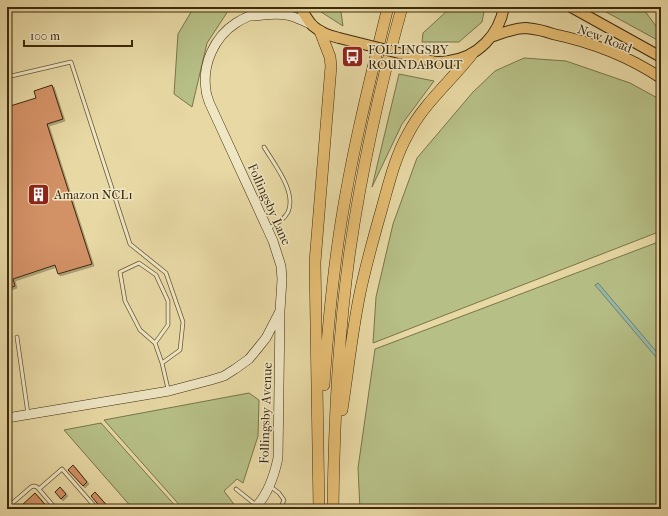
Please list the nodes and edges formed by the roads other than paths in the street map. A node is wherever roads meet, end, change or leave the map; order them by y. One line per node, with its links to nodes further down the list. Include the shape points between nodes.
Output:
1 (266, 7): 7 (street, Follingsby Lane)
2 (300, 7): 8 (main road)
3 (388, 7): 23 (highway, via 362,114 337,250 326,355)
4 (402, 7): 24 (highway, via 370,136 350,250 336,391)
5 (504, 7): 9 (main road, via 498,27)
6 (571, 7): 11 (main road, New Road)
7 (249, 17): 8 (street, Follingsby Lane, via 287,15); 15 (street, Follingsby Lane, via 228,29 216,42 208,60 206,90 209,102)
8 (316, 28): 10 (main road, bridge, via 332,36 430,61 457,60); 23 (highway, via 327,48 331,66 315,262)
9 (491, 38): 10 (main road); 13 (main road, New Road, via 511,30 526,28 561,35 601,47)
10 (472, 54): 24 (highway, via 418,116 398,156 360,293)
11 (661, 57)
12 (7, 77): 19 (lane, via 71,62 130,244 166,273 183,322 180,350)
13 (661, 78)
14 (264, 147): 15 (lane, via 288,189 290,204 285,217)
15 (267, 228): 16 (street, Follingsby Lane, via 281,266)
16 (280, 311): 20 (street, Follingsby Lane, via 258,348 235,369 224,376); 25 (street, Follingsby Avenue, via 278,458)
17 (18, 337): 21 (lane)
18 (155, 343): 18 (lane, via 140,330 125,301 120,272 139,263 156,275 168,300 168,325); 19 (lane)
19 (162, 363): 20 (lane)
20 (168, 391): 21 (street, Follingsby Lane)
21 (28, 414): 22 (street, Follingsby Lane)
22 (7, 418)
23 (319, 464): 33 (highway)
24 (334, 466): 34 (highway)
25 (270, 486): 28 (street, Follingsby Avenue); 32 (lane, via 284,500)
26 (39, 489): 29 (lane, via 31,486); 30 (lane); 31 (lane, via 62,469)
27 (236, 489): 28 (lane)
28 (256, 507)
29 (8, 509)
30 (56, 509)
31 (97, 509)
32 (280, 509)
33 (319, 509)
34 (333, 509)

